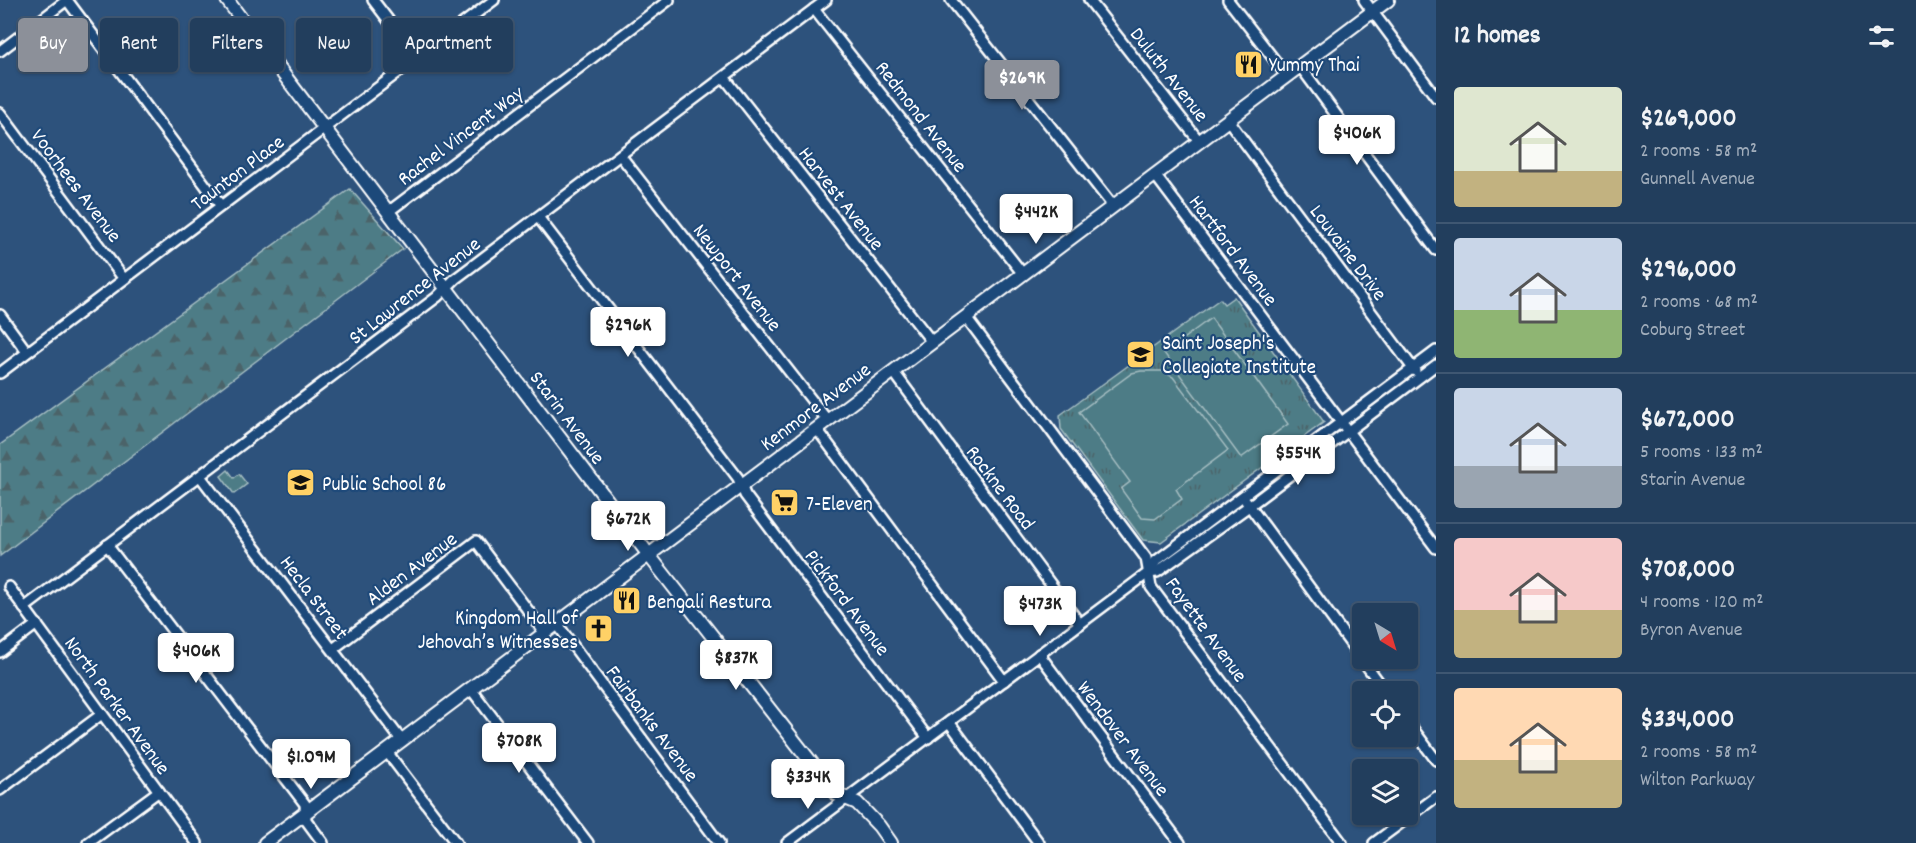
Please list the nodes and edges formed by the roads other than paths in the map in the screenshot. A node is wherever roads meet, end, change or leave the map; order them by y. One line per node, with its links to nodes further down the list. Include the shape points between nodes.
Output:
1 (67, 0): 16 (street); 28 (street)
2 (227, 0): 24 (main road, Starin Avenue)
3 (373, 0): 14 (street)
4 (494, 0): 15 (street, Taunton Place)
5 (669, 0): 30 (street, Rachel Vincent Way)
6 (826, 0): 12 (street, St Lawrence Avenue)
7 (951, 0): 29 (street)
8 (1089, 0): 25 (street, Duluth Avenue)
9 (1228, 0): 19 (street)
10 (1364, 0): 13 (street)
11 (1388, 0): 13 (main road, Kenmore Avenue)
12 (814, 9): 20 (street, St Lawrence Avenue); 33 (street, Redmond Avenue)
13 (1373, 11): 17 (main road, Kenmore Avenue); 21 (street)
14 (387, 18)
15 (471, 18)
16 (0, 51)
17 (1299, 66): 19 (main road, Kenmore Avenue); 32 (street)
18 (401, 72): 24 (street, Taunton Place)
19 (1287, 75): 23 (main road, Kenmore Avenue)
20 (724, 76): 26 (street, St Lawrence Avenue); 38 (street, Harvest Avenue)
21 (1436, 97)
22 (0, 113): 34 (street, Voorhees Avenue)
23 (1228, 120): 25 (main road, Kenmore Avenue); 42 (street, Louvaine Drive)
24 (324, 129): 28 (street, Taunton Place); 30 (main road, Starin Avenue)
25 (1199, 141): 27 (main road, Kenmore Avenue)
26 (620, 155): 31 (street, St Lawrence Avenue); 46 (street, Newport Avenue)
27 (1155, 174): 29 (main road, Kenmore Avenue); 47 (street, Hartford Avenue)
28 (221, 206): 34 (street, Taunton Place)
29 (1113, 206): 33 (main road, Kenmore Avenue)
30 (388, 212): 35 (main road, Starin Avenue)
31 (538, 217): 35 (street, St Lawrence Avenue); 50 (street, Pickford Avenue)
32 (1436, 250)
33 (1023, 274): 37 (main road, Kenmore Avenue)
34 (124, 279): 40 (street, Taunton Place)
35 (446, 288): 49 (street, St Lawrence Avenue); 55 (main road, Starin Avenue)
36 (0, 315): 40 (street)
37 (966, 317): 38 (main road, Kenmore Avenue); 56 (street, Fayette Avenue, via 1146,558)
38 (932, 342): 43 (main road, Kenmore Avenue)
39 (1436, 351): 42 (street)
40 (27, 352): 44 (street, Taunton Place)
41 (1436, 365): 45 (street)
42 (1413, 368): 45 (street, Louvaine Drive); 47 (street)
43 (893, 371): 46 (main road, Kenmore Avenue); 61 (street, Rockne Road)
44 (0, 372)
45 (1420, 377): 47 (street)
46 (828, 421): 48 (main road, Kenmore Avenue)
47 (1346, 426): 51 (street); 52 (street); 54 (street, Hartford Avenue)
48 (817, 429): 50 (main road, Kenmore Avenue); 66 (street)
49 (200, 476): 53 (street, St Lawrence Avenue); 63 (street, Hecla Street)
50 (741, 486): 55 (main road, Kenmore Avenue); 72 (street, Pickford Avenue)
51 (1242, 497): 52 (street); 56 (street, via 1156,561)
52 (1249, 506): 56 (street, via 1157,572); 67 (street)
53 (107, 545): 58 (street, St Lawrence Avenue); 80 (street, via 303,802)
54 (1436, 548)
55 (649, 555): 60 (main road, Kenmore Avenue); 79 (main road, Starin Avenue, via 836,794)
56 (1148, 573): 61 (street); 92 (street, Fayette Avenue, via 1151,586)
57 (9, 588): 58 (street, North Parker Avenue)
58 (24, 608): 59 (street, North Parker Avenue)
59 (37, 624): 64 (street); 69 (street, North Parker Avenue)
60 (557, 624): 62 (main road, Kenmore Avenue); 87 (street, Fairbanks Avenue)
61 (1080, 624): 65 (street)
62 (545, 633): 63 (street, Alden Avenue, via 476,541); 68 (main road, Kenmore Avenue)
63 (333, 649): 73 (street, Hecla Street)
64 (0, 652)
65 (1039, 654): 66 (street); 91 (street, Wendover Avenue)
66 (1004, 681): 70 (street)
67 (1378, 681)
68 (471, 689): 73 (main road, Kenmore Avenue); 86 (street)
69 (102, 714): 76 (street); 77 (street, North Parker Avenue)
70 (949, 722): 72 (street); 90 (street)
71 (1418, 736): 75 (street)
72 (928, 738): 79 (street)
73 (402, 741): 74 (main road, Kenmore Avenue)
74 (387, 752): 80 (main road, Kenmore Avenue); 85 (street)
75 (1436, 760)
76 (0, 790)
77 (159, 791): 81 (street); 82 (street, North Parker Avenue)
78 (1436, 797): 93 (street)
79 (846, 799): 88 (street); 89 (main road, Starin Avenue, via 857,803)
80 (306, 813): 83 (main road, Kenmore Avenue); 84 (street, via 306,820)
81 (88, 843)
82 (197, 843)
83 (265, 843)
84 (323, 843)
85 (456, 843)
86 (588, 843)
87 (720, 843)
88 (787, 843)
89 (891, 843)
90 (1039, 843)
91 (1180, 843)
92 (1341, 843)
93 (1374, 843)

